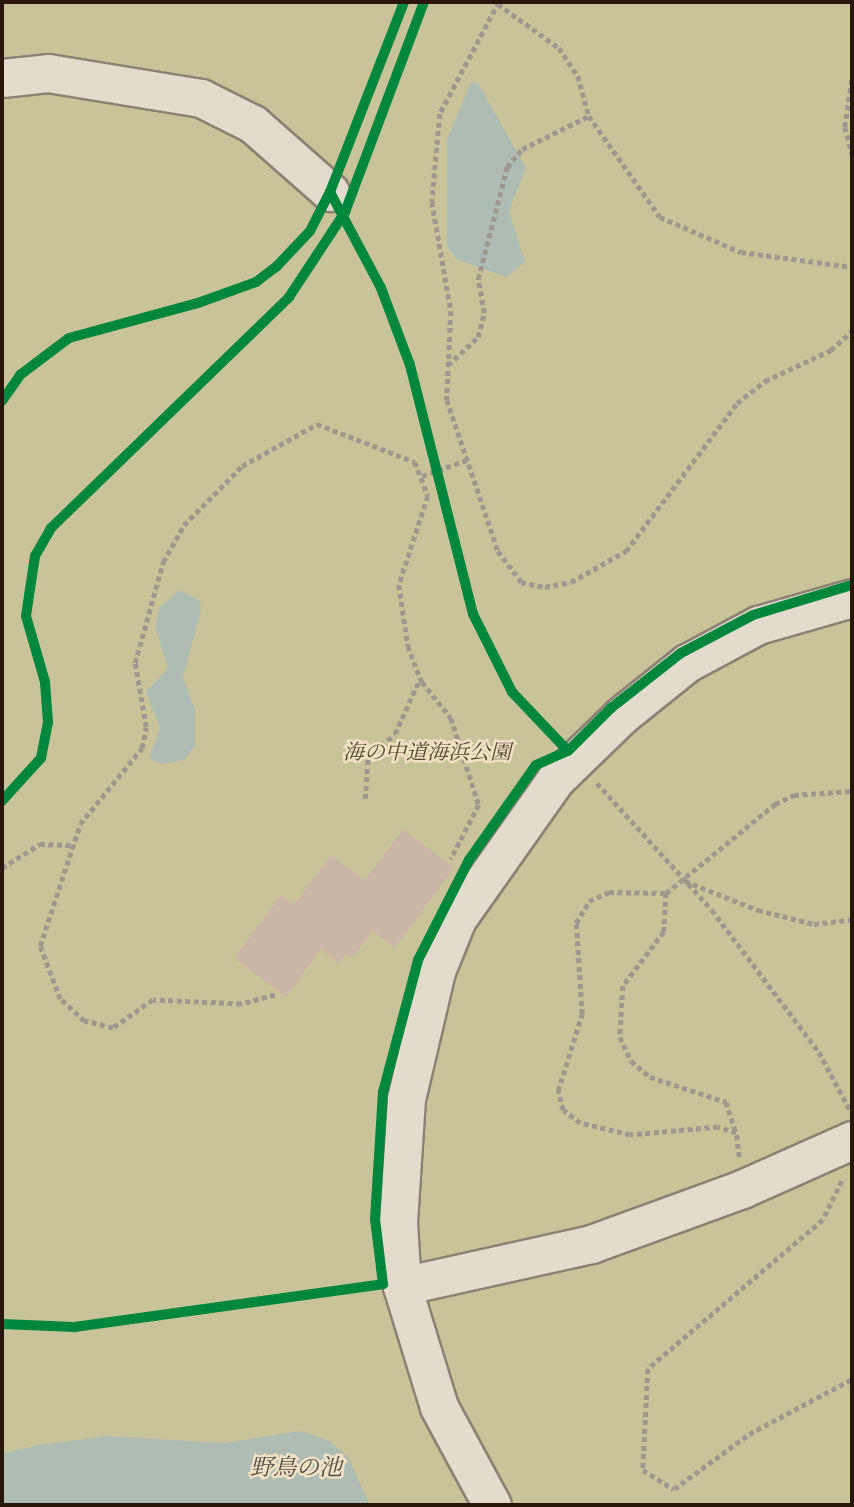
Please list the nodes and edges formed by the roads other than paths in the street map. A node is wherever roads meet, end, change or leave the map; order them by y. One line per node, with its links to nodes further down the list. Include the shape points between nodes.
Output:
1 (2, 78): 2 (lane, via 48,73 201,98 253,124)
2 (330, 192)
3 (852, 598): 5 (lane, via 758,625 687,663 622,715 579,763 555,780 484,874 436,971 409,1086 398,1168)
4 (849, 1156): 5 (lane, via 591,1244)
5 (402, 1286): 6 (lane, via 439,1408)
6 (492, 1505)

